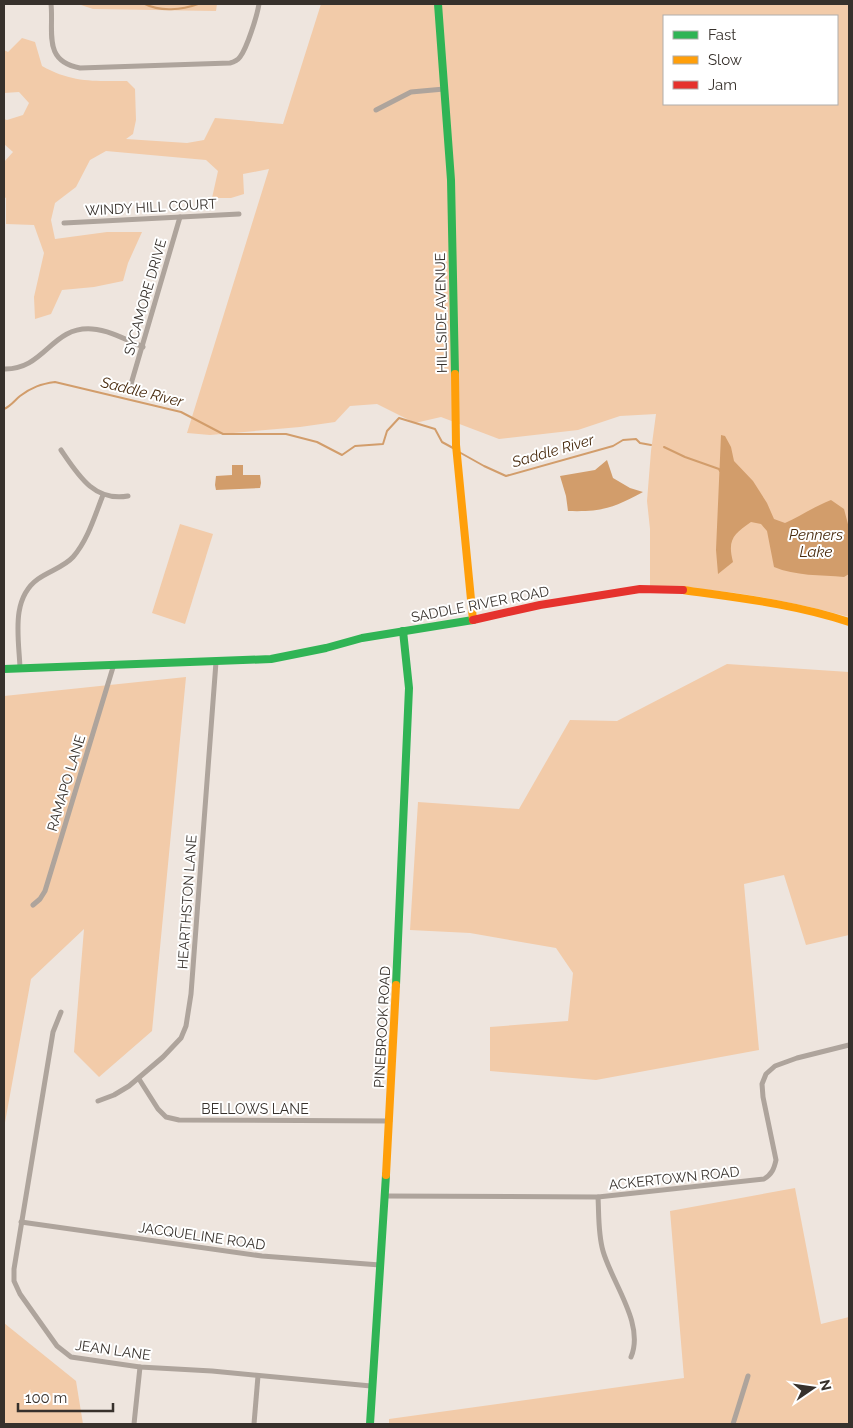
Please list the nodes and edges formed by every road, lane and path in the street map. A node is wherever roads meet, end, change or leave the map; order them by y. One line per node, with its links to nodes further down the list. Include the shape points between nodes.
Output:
1 (51, 4): 2 (street, via 53,50 67,64 80,68 235,62 242,55)
2 (259, 4)
3 (438, 4): 4 (street, HILLSIDE AVENUE)
4 (444, 89): 5 (street, via 411,92); 15 (street, HILLSIDE AVENUE, via 451,180 457,472)
5 (376, 110)
6 (239, 214): 7 (street, WINDY HILL COURT)
7 (180, 217): 8 (street, WINDY HILL COURT); 9 (street, SYCAMORE DRIVE)
8 (64, 223)
9 (143, 347): 10 (street, via 106,332 81,329 57,339 27,365); 11 (street, SYCAMORE DRIVE)
10 (4, 369)
11 (131, 384)
12 (61, 450): 13 (street, via 84,481)
13 (103, 495): 14 (street); 20 (street, via 75,555 35,581 24,595 19,610)
14 (128, 496)
15 (473, 620): 16 (street, SADDLE RIVER ROAD, via 540,605 640,589 678,588 785,605); 17 (street, SADDLE RIVER ROAD)
16 (849, 622)
17 (403, 631): 18 (street, SADDLE RIVER ROAD, via 271,659); 27 (street, PINEBROOK ROAD, via 410,688)
18 (216, 662): 19 (street, SADDLE RIVER ROAD); 25 (street, HEARTHSTON LANE, via 186,1026 180,1038)
19 (114, 664): 20 (street, SADDLE RIVER ROAD); 22 (street, RAMAPO LANE, via 45,891)
20 (20, 668): 21 (street, SADDLE RIVER ROAD)
21 (4, 669)
22 (33, 905)
23 (61, 1012): 30 (street, JEAN LANE, via 53,1032)
24 (849, 1045): 29 (street, ACKERTOWN ROAD, via 797,1058 775,1066 766,1074 762,1084 776,1160 770,1175 764,1179)
25 (139, 1079): 26 (street, HEARTHSTON LANE); 27 (street, BELLOWS LANE, via 158,1109 166,1117 179,1120)
26 (98, 1101)
27 (390, 1121): 28 (street, PINEBROOK ROAD)
28 (385, 1196): 29 (street, ACKERTOWN ROAD); 31 (street, PINEBROOK ROAD)
29 (598, 1197): 32 (street, via 601,1243 622,1294 634,1335)
30 (21, 1222): 31 (street, JACQUELINE ROAD, via 262,1256); 33 (street, JEAN LANE, via 14,1281 57,1346 71,1357)
31 (380, 1265): 36 (street, PINEBROOK ROAD)
32 (631, 1357)
33 (140, 1366): 34 (street, JEAN LANE); 37 (street)
34 (258, 1376): 36 (street, JEAN LANE); 38 (street)
35 (748, 1376): 40 (street)
36 (371, 1386): 39 (street, PINEBROOK ROAD)
37 (134, 1424)
38 (254, 1424)
39 (370, 1424)
40 (733, 1424)

